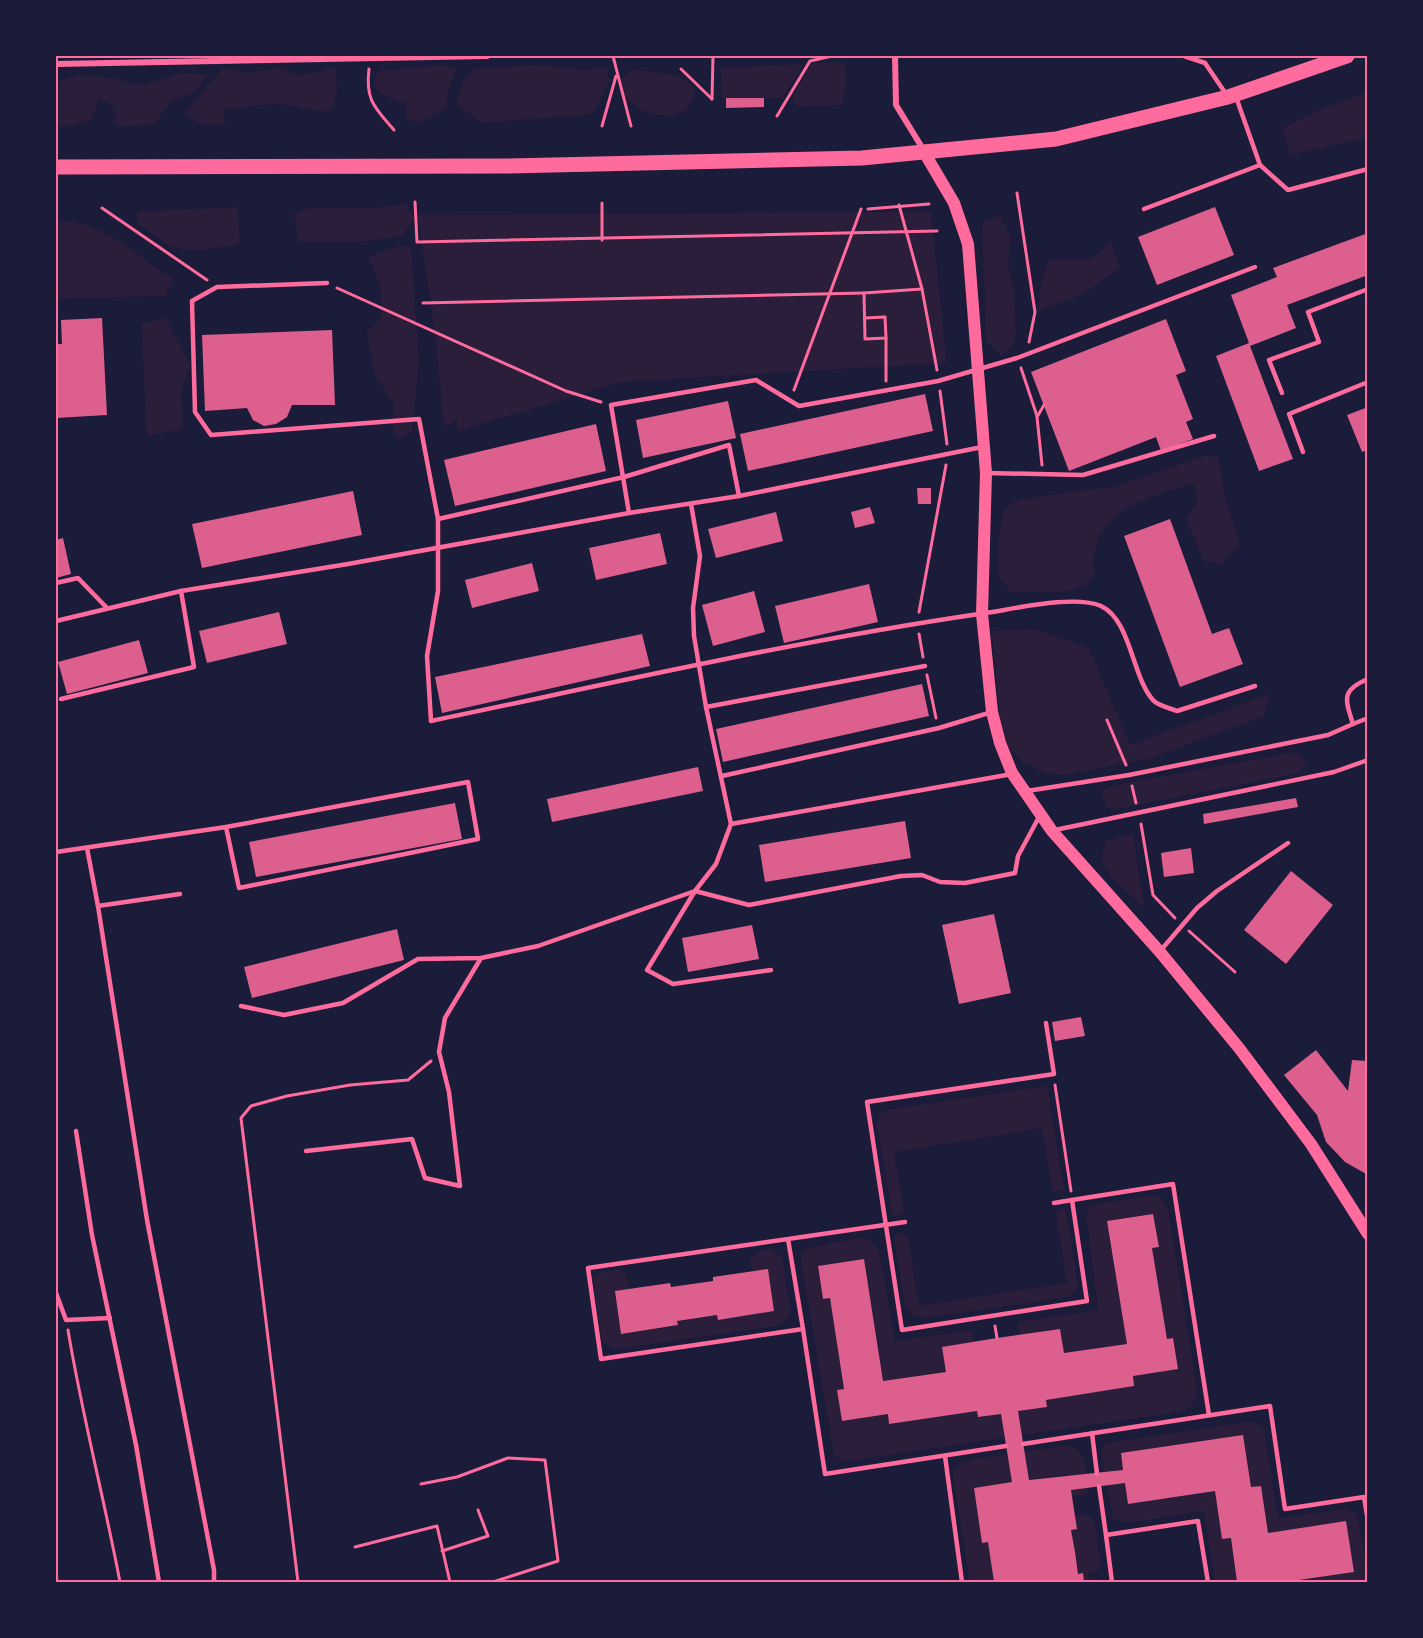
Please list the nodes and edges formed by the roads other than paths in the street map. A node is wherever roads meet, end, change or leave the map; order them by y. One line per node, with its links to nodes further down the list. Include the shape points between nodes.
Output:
1 (487, 56): 5 (street)
2 (895, 56): 8 (street, via 896,105)
3 (1184, 56): 7 (lane, via 1205,63)
4 (1347, 56): 7 (main road)
5 (241, 57): 6 (street)
6 (56, 63)
7 (1231, 96): 8 (main road, via 1056,139); 9 (lane)
8 (924, 152): 10 (main road, via 862,158 542,165); 16 (main road, via 954,203 968,244)
9 (1260, 165): 11 (lane, via 1288,190); 12 (lane)
10 (56, 167)
11 (1368, 169)
12 (1144, 209)
13 (1255, 267): 16 (lane)
14 (327, 283): 27 (lane, via 217,287 192,301 195,412 211,435 419,419)
15 (1368, 289): 18 (lane, via 1308,312 1319,342 1269,360)
16 (979, 369): 20 (main road); 23 (lane, via 938,381 799,406 756,380 611,405)
17 (1368, 382): 21 (lane, via 1289,414)
18 (1282, 393)
19 (1214, 436): 22 (lane, via 1083,475)
20 (985, 447): 22 (main road); 24 (lane)
21 (1303, 452)
22 (986, 473): 32 (main road)
23 (624, 477): 24 (lane, via 729,445); 26 (lane); 27 (lane)
24 (739, 496): 25 (lane)
25 (691, 504): 26 (lane); 34 (lane, via 700,556 693,608)
26 (629, 513): 28 (lane)
27 (438, 519): 28 (lane)
28 (437, 547): 30 (lane); 34 (lane, via 438,591 427,656 431,721)
29 (56, 583): 31 (lane, via 78,578)
30 (181, 591): 31 (lane); 38 (lane, via 194,667)
31 (107, 609): 33 (lane)
32 (982, 614): 34 (lane); 37 (lane, via 1060,602 1101,606 1125,636 1143,685 1154,702 1177,711); 40 (main road)
33 (56, 621)
34 (699, 665): 39 (lane)
35 (925, 666): 39 (lane)
36 (1368, 679): 42 (lane, via 1355,685 1345,700)
37 (1255, 686)
38 (61, 699)
39 (706, 707): 45 (lane)
40 (992, 712): 44 (main road); 45 (lane, via 939,728)
41 (1368, 718): 42 (lane)
42 (1353, 724): 46 (lane, via 1328,735 1129,775)
43 (1368, 760): 50 (lane, via 1334,772)
44 (1012, 774): 46 (main road); 48 (lane)
45 (722, 776): 48 (lane)
46 (1024, 791): 47 (main road)
47 (1041, 815): 50 (main road); 54 (lane, via 1018,856 1015,873 987,880 940,882 922,875 901,876 749,905)
48 (731, 824): 54 (lane, via 716,864)
49 (226, 827): 49 (lane, via 468,782 478,839 239,888); 52 (lane)
50 (1052, 831): 57 (main road)
51 (1288, 843): 57 (lane, via 1216,891)
52 (87, 848): 53 (lane); 56 (lane)
53 (56, 852)
54 (695, 891): 58 (lane, via 584,932); 59 (lane, via 647,970 673,984)
55 (180, 894): 56 (lane)
56 (98, 906): 85 (lane, via 147,1220)
57 (1160, 952): 68 (main road, via 1311,1144)
58 (481, 958): 60 (lane, via 418,959 343,1003 284,1015); 63 (lane, via 445,1018 440,1054 460,1186 425,1178 412,1139)
59 (771, 970)
60 (241, 1006)
61 (1046, 1023): 67 (lane, via 1054,1074 867,1102)
62 (76, 1131): 71 (lane)
63 (306, 1151)
64 (1072, 1200): 65 (lane); 67 (lane, via 1087,1302 902,1330); 73 (lane, via 1173,1184)
65 (1054, 1203)
66 (905, 1222): 67 (lane)
67 (886, 1225): 69 (lane)
68 (1368, 1234)
69 (788, 1239): 72 (lane); 72 (lane, via 588,1268 602,1359)
70 (56, 1293): 71 (lane, via 66,1320)
71 (110, 1318): 84 (lane)
72 (802, 1329): 77 (lane, via 825,1474)
73 (1209, 1415): 74 (lane); 80 (lane, via 1270,1406 1285,1509 1364,1497)
74 (1092, 1433): 75 (lane); 78 (lane)
75 (1023, 1444)
76 (1006, 1446): 77 (lane)
77 (945, 1456): 86 (lane)
78 (1097, 1474)
79 (1099, 1486): 81 (lane)
80 (1368, 1521)
81 (1106, 1535): 87 (lane); 88 (lane, via 1198,1521)
82 (56, 1577): 83 (lane)
83 (56, 1582)
84 (159, 1582)
85 (214, 1582)
86 (962, 1582)
87 (1112, 1582)
88 (1208, 1582)

